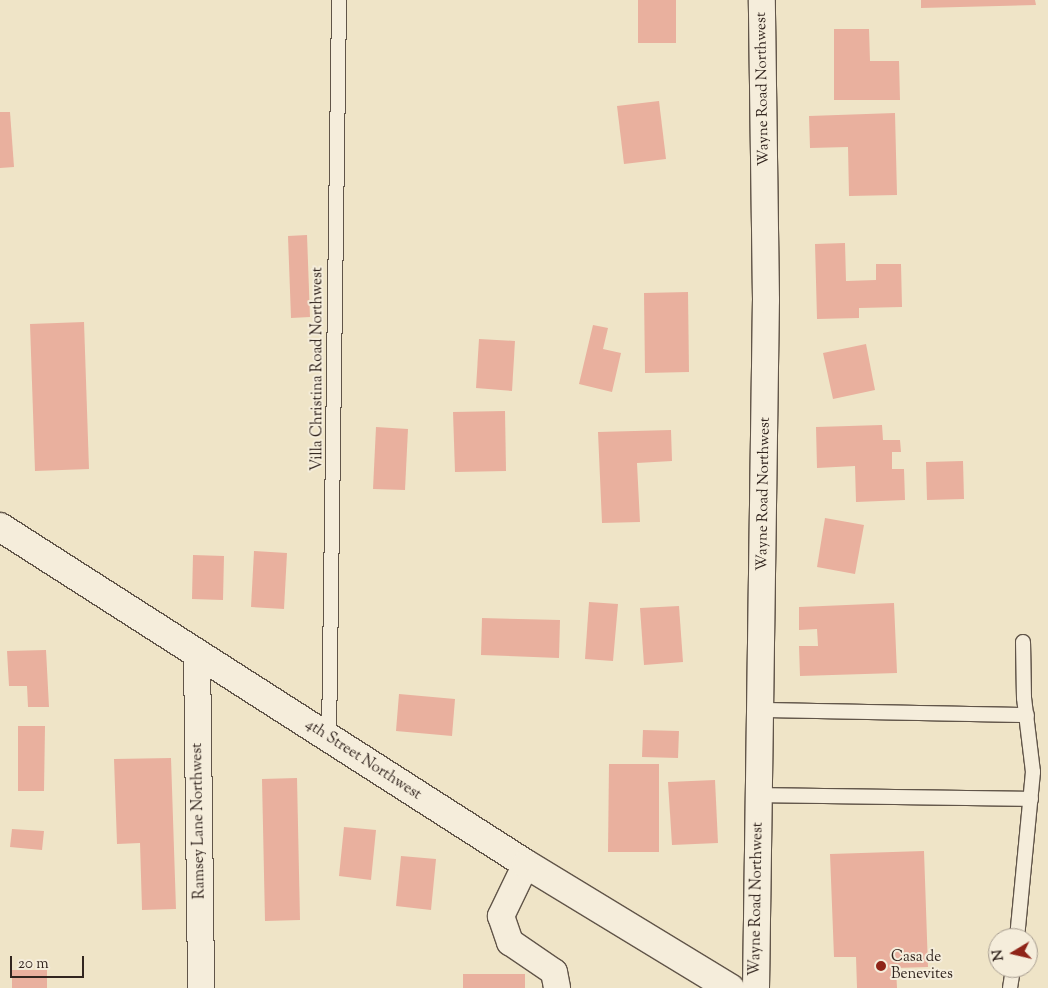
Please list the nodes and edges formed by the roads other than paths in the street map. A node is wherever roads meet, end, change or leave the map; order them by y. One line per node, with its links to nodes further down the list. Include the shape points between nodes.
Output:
1 (339, 0): 8 (lane, Villa Christina Road Northwest)
2 (762, 0): 6 (street, Wayne Road Northwest, via 766,300)
3 (0, 527): 5 (main road, 4th Street Northwest)
4 (1023, 642): 7 (lane)
5 (197, 653): 8 (main road, 4th Street Northwest); 13 (street, Ramsey Lane Northwest)
6 (760, 710): 7 (lane); 9 (street, Wayne Road Northwest)
7 (1027, 715): 10 (lane, via 1033,772)
8 (330, 738): 11 (main road, 4th Street Northwest)
9 (759, 795): 10 (lane); 16 (street, Wayne Road Northwest)
10 (1031, 799): 12 (lane)
11 (526, 864): 14 (street, via 501,916 510,942 554,972); 15 (main road, 4th Street Northwest)
12 (1018, 928)
13 (201, 988)
14 (557, 988)
15 (730, 988)
16 (756, 988)

